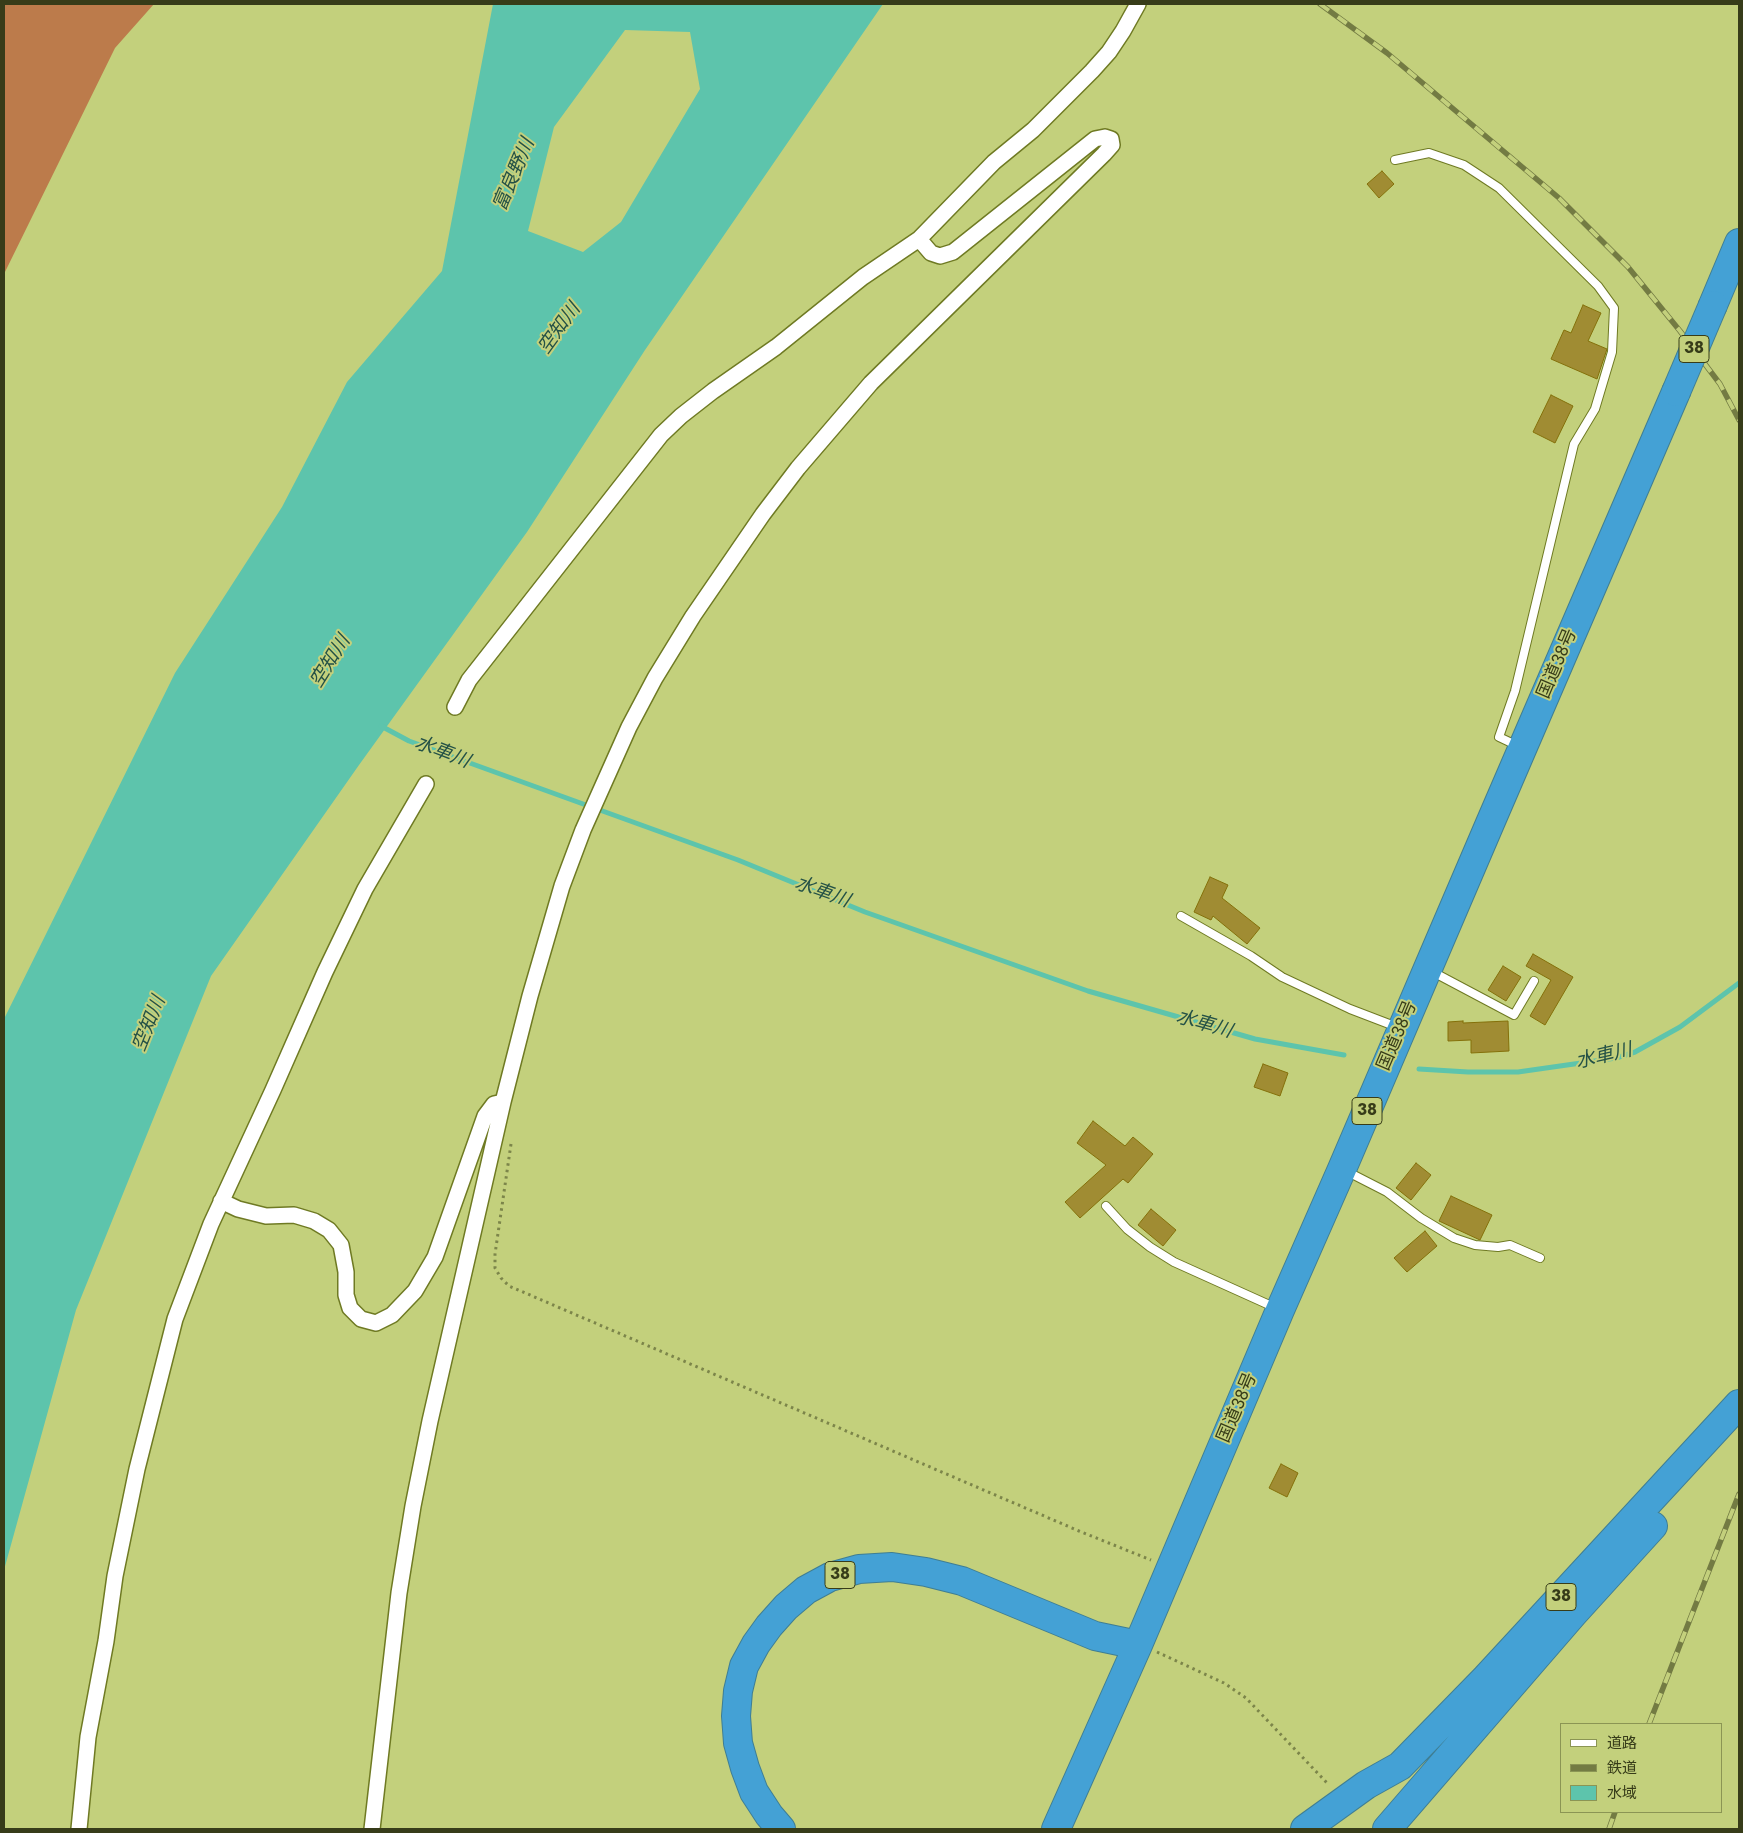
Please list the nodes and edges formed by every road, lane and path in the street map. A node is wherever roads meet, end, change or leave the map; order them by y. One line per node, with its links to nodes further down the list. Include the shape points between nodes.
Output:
1 (1138, 4): 3 (street, via 1109,52 1092,71 994,162)
2 (1395, 160): 6 (lane, via 1429,153 1464,165 1499,188 1598,286 1614,308 1612,352 1595,409 1574,444 1515,691 1499,737)
3 (919, 239): 5 (street, via 863,277 681,416 661,435 469,680); 12 (street, via 931,253 940,256 954,252 1095,139 1111,139 1112,145 1104,154 871,384 798,468 693,616 629,727 583,830 546,938)
4 (1739, 243): 6 (highway, 国道38号 / 38, bridge)
5 (456, 707)
6 (1522, 748): 9 (highway, 国道38号 / 38)
7 (426, 784): 15 (street, via 365,889)
8 (1181, 916): 11 (lane, via 1282,977)
9 (1427, 969): 10 (lane, via 1514,1015); 11 (highway, 国道38号 / 38)
10 (1534, 981)
11 (1401, 1029): 14 (highway, 国道38号 / 38)
12 (503, 1102): 15 (street, via 494,1104 485,1116 435,1257 415,1291 392,1315 376,1324 361,1319 350,1308 341,1245 329,1230 294,1215 266,1216); 25 (street, via 413,1506 399,1593)
13 (512, 1140): 21 (path, via 494,1254 495,1268 509,1286 1079,1531)
14 (1342, 1169): 17 (lane, via 1388,1192 1454,1238 1475,1245 1510,1245); 18 (highway, 国道38号 / 38)
15 (221, 1201): 24 (street, via 175,1319 136,1469 88,1737)
16 (1106, 1206): 18 (lane, via 1127,1229 1174,1262)
17 (1540, 1258)
18 (1280, 1310): 21 (highway, 国道38号 / 38)
19 (1739, 1404): 20 (highway, 38)
20 (1730, 1431): 28 (highway, 38, via 1400,1766 1366,1785); 29 (highway, 38)
21 (1171, 1567): 22 (highway, 国道38号 / 38)
22 (1138, 1644): 23 (path, via 1224,1683 1246,1698); 26 (highway, 38, via 1095,1636 962,1581 926,1572 892,1567 859,1569 830,1577 806,1590 769,1626 744,1666 738,1691 738,1744 745,1768 754,1792); 27 (highway, 国道38号 / 38)
23 (1328, 1784)
24 (79, 1829)
25 (372, 1829)
26 (781, 1829)
27 (1056, 1829)
28 (1305, 1829)
29 (1387, 1829)

